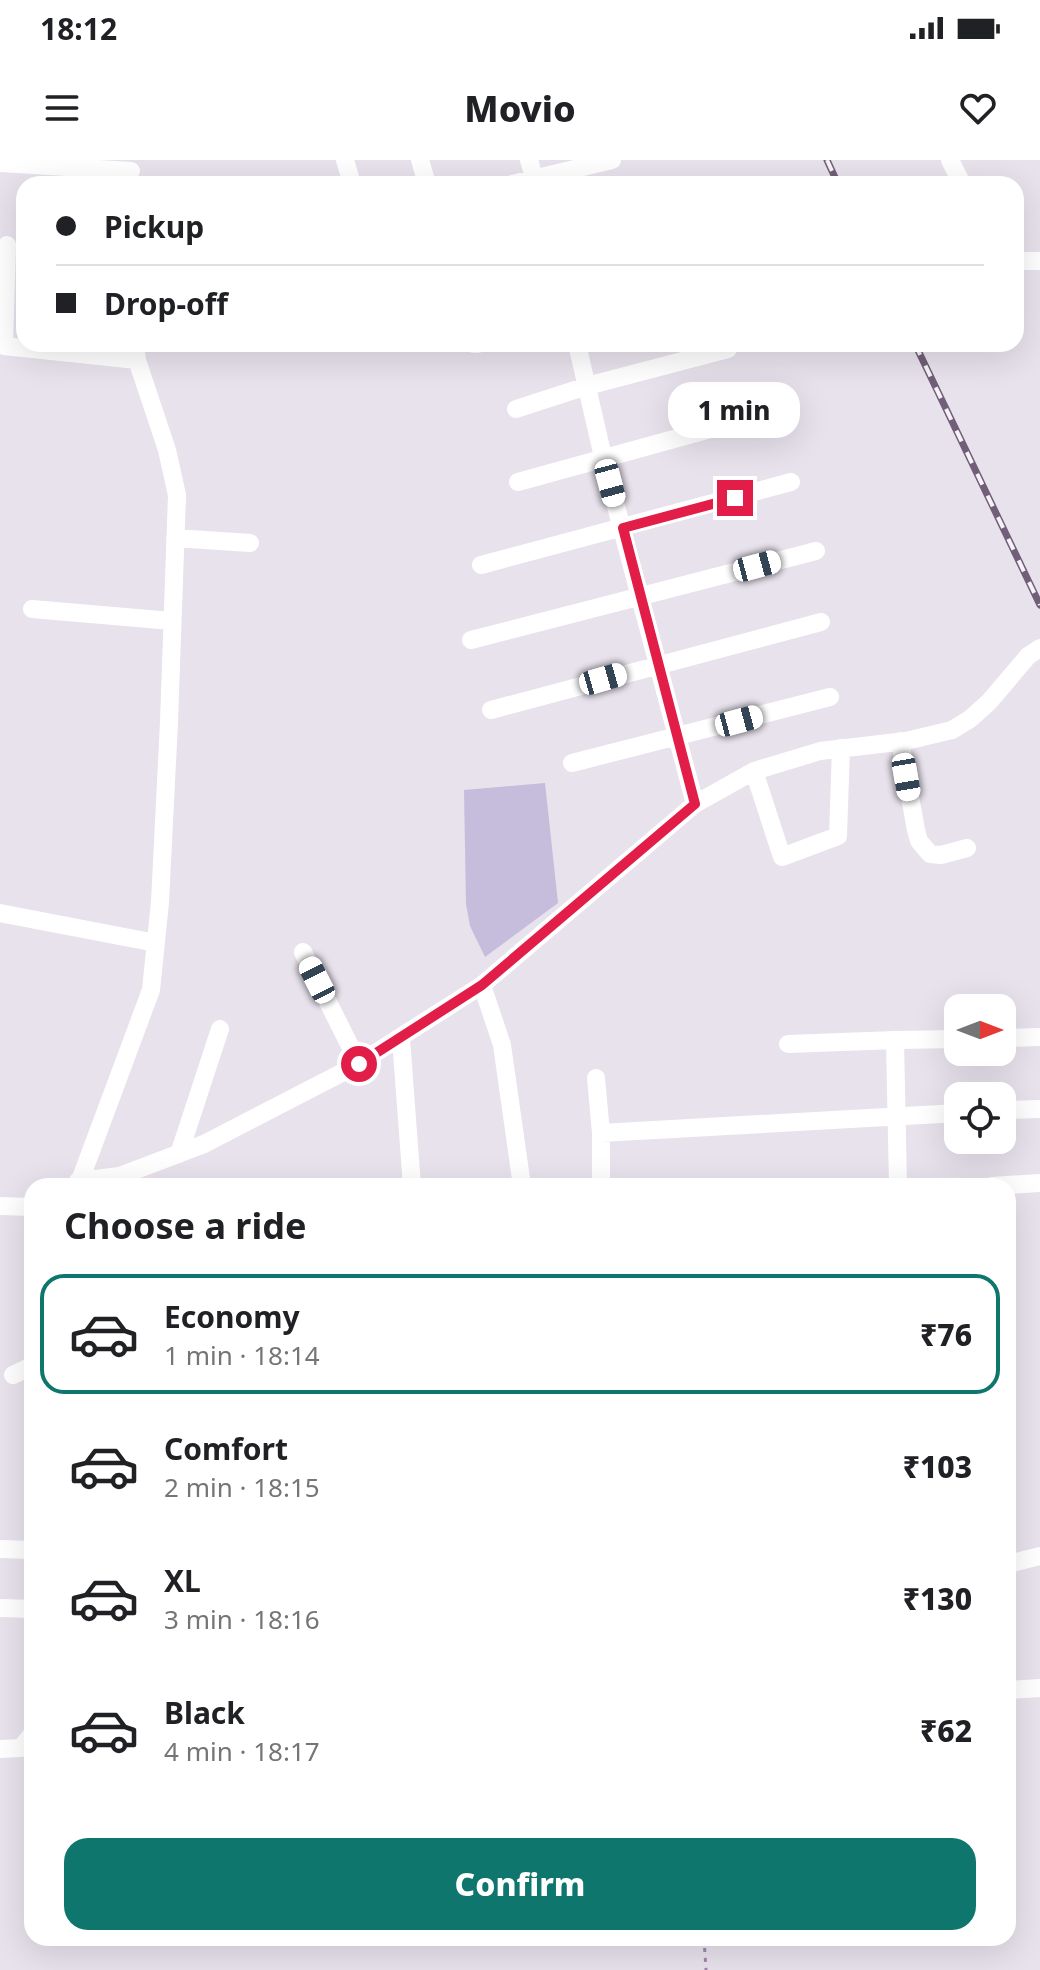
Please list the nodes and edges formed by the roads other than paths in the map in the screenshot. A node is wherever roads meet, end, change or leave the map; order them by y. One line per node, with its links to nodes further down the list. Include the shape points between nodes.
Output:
1 (612, 160): 4 (street)
2 (1, 163): 3 (street)
3 (131, 172)
4 (533, 174)
5 (7, 245): 6 (street, via 4,346)
6 (16, 347)
7 (136, 352): 17 (street, via 177,495)
8 (579, 352): 10 (street)
9 (717, 352): 10 (street)
10 (587, 386): 11 (street); 13 (street)
11 (516, 409)
12 (761, 415): 13 (street)
13 (604, 461): 14 (street); 16 (street)
14 (518, 482)
15 (791, 482): 16 (street)
16 (623, 528): 20 (street); 21 (street)
17 (175, 538): 18 (street); 23 (street)
18 (250, 543)
19 (816, 551): 21 (street)
20 (481, 565)
21 (641, 596): 25 (street); 27 (street)
22 (32, 609): 23 (street)
23 (172, 621): 38 (street)
24 (821, 622): 27 (street)
25 (471, 640)
26 (1040, 648): 31 (street, via 970,719 952,730)
27 (659, 664): 29 (street); 30 (street)
28 (830, 697): 30 (street)
29 (491, 710)
30 (678, 738): 33 (street); 35 (street)
31 (900, 741): 32 (street); 36 (street, via 919,841 930,854)
32 (841, 748): 34 (street); 34 (street, via 838,836 782,857)
33 (572, 763)
34 (754, 771): 35 (street)
35 (695, 804): 40 (street)
36 (967, 848)
37 (0, 913): 38 (street)
38 (156, 943): 56 (street, via 151,990 137,1034)
39 (303, 952): 48 (street)
40 (482, 985): 44 (street); 59 (street, via 502,1045)
41 (220, 1029): 55 (street)
42 (1040, 1037): 43 (street)
43 (1016, 1038)
44 (401, 1039): 48 (street); 58 (street)
45 (944, 1039): 46 (street)
46 (895, 1040): 47 (street); 53 (street)
47 (788, 1044)
48 (359, 1064): 55 (street)
49 (596, 1078): 54 (street)
50 (1040, 1109): 51 (street)
51 (1016, 1110)
52 (944, 1114): 53 (street)
53 (896, 1116): 54 (street); 61 (street)
54 (601, 1133): 60 (street)
55 (179, 1154): 57 (street)
56 (80, 1178)
57 (110, 1178)
58 (411, 1178)
59 (521, 1178)
60 (601, 1178)
61 (898, 1178)
62 (1040, 1183): 63 (street)
63 (1016, 1184)
64 (0, 1206): 65 (street)
65 (24, 1207)
66 (24, 1370): 67 (street)
67 (13, 1375)
68 (0, 1549): 69 (street)
69 (24, 1550)
70 (1040, 1556): 71 (street)
71 (1016, 1562)
72 (0, 1608): 73 (street)
73 (24, 1609)
74 (1040, 1688): 75 (street)
75 (1016, 1690)
76 (24, 1744): 77 (street)
77 (0, 1749)

